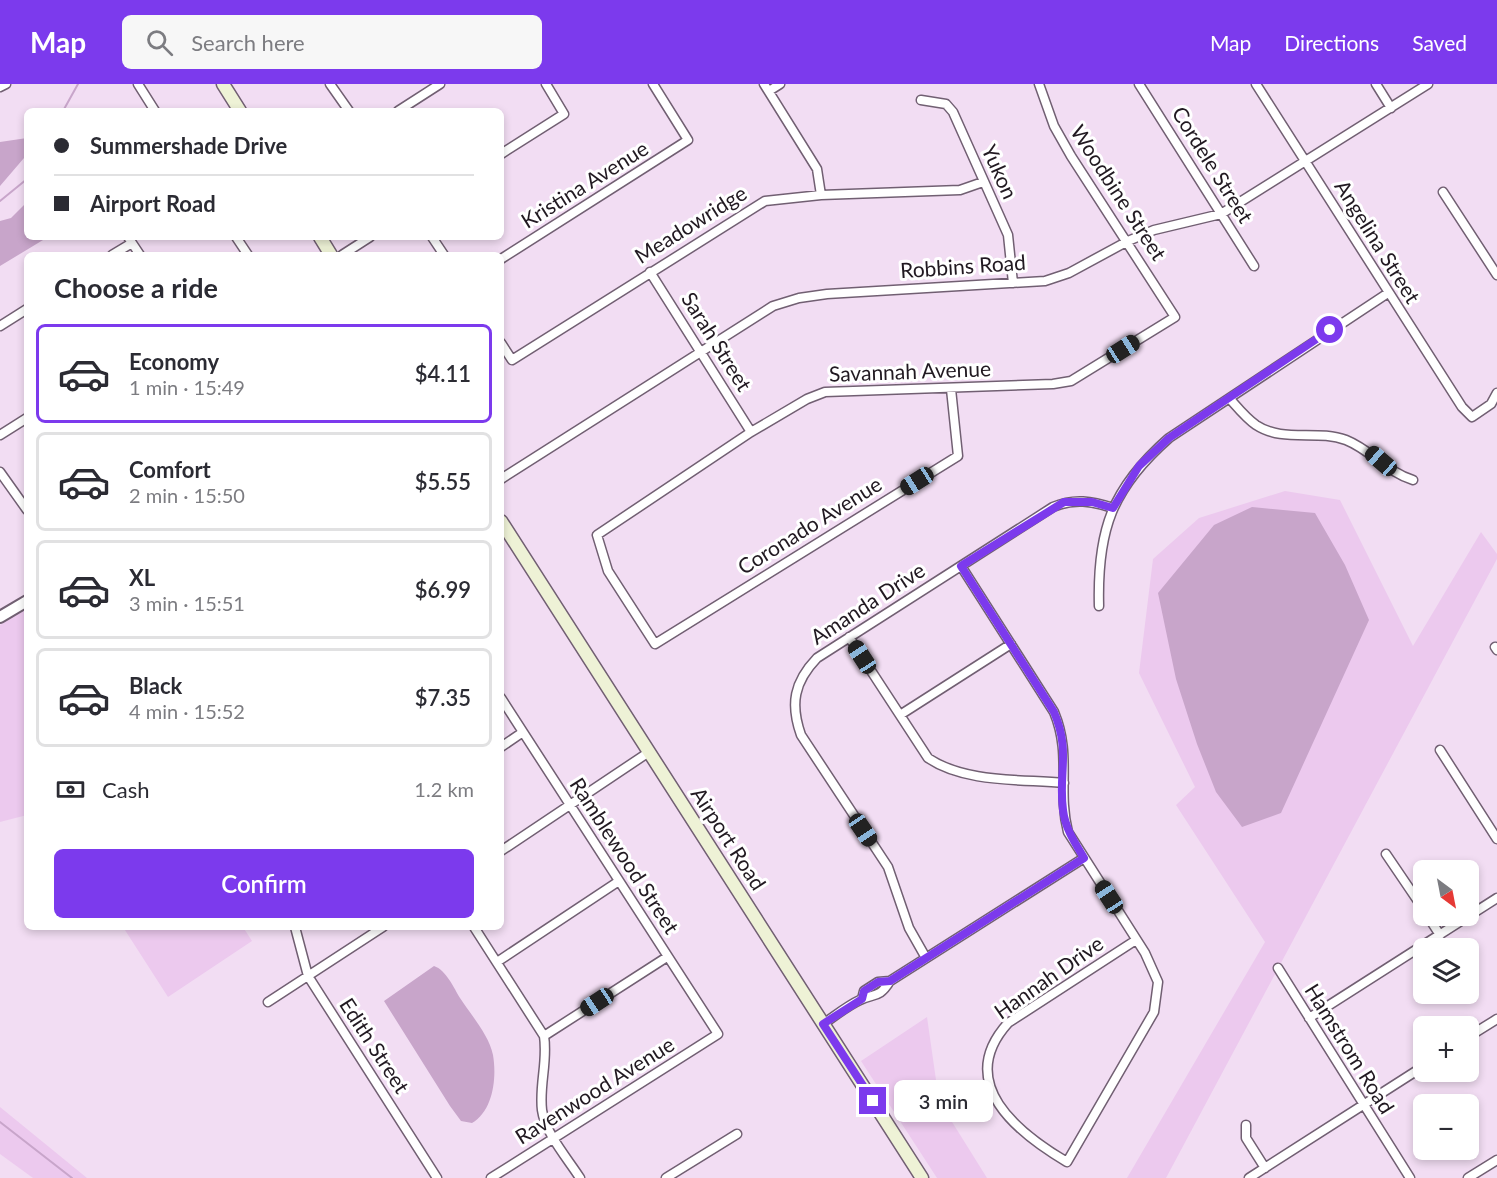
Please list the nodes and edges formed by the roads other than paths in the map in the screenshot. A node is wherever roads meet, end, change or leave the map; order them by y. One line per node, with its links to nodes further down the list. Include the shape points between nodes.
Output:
1 (6, 84): 14 (street)
2 (138, 84): 17 (street)
3 (223, 84): 18 (main road)
4 (330, 84): 19 (street)
5 (440, 84): 20 (street)
6 (546, 84): 22 (street, via 564,114)
7 (653, 84): 33 (street, Kristina Avenue, via 688,140)
8 (780, 84): 15 (street)
9 (1039, 84): 30 (street, Woodbine Street, via 1054,126 1071,156)
10 (1139, 84): 27 (street, Cordele Street)
11 (1256, 84): 23 (street, Angelina Street)
12 (1376, 84): 21 (street)
13 (1428, 84): 21 (street, Robbins Road)
14 (0, 87)
15 (767, 87): 26 (street, via 817,170)
16 (921, 100): 24 (street, Yukon, via 946,104 953,112)
17 (153, 108)
18 (238, 108)
19 (347, 108)
20 (403, 108)
21 (1391, 108): 23 (street, Robbins Road)
22 (504, 152)
23 (1305, 161): 27 (street, Robbins Road); 38 (street, Angelina Street)
24 (983, 182): 26 (street, Meadowridge, via 960,190); 37 (street, Yukon, via 1008,235)
25 (1443, 192): 36 (street)
26 (821, 195): 35 (street, Meadowridge, via 765,201)
27 (1221, 214): 30 (street, Robbins Road, via 1154,230); 34 (street, Cordele Street)
28 (130, 240): 31 (street)
29 (365, 240): 32 (street)
30 (1128, 241): 37 (street, Robbins Road, via 1069,273 1045,281); 40 (street, Woodbine Street)
31 (116, 252)
32 (347, 252)
33 (504, 257)
34 (1254, 266)
35 (650, 272): 42 (street, Meadowridge, via 512,360); 43 (street, Sarah Street)
36 (1497, 275)
37 (1012, 284): 43 (street, Robbins Road, via 799,298 773,306)
38 (1388, 292): 45 (street, Angelina Street, via 1472,417 1491,404); 46 (street)
39 (24, 311): 41 (street)
40 (1175, 317): 44 (street, Savannah Avenue, via 1071,381)
41 (0, 326)
42 (504, 348)
43 (701, 351): 48 (street, Sarah Street); 51 (street, Robbins Road)
44 (951, 389): 48 (street, Savannah Avenue, via 825,392); 56 (street, Coronado Avenue, via 958,456 655,644 608,571)
45 (1497, 393)
46 (1230, 399): 52 (street, via 1257,426 1285,435 1343,438 1365,448 1396,475); 54 (street, via 1150,454)
47 (24, 420): 49 (street)
48 (751, 432): 56 (street, Savannah Avenue)
49 (0, 435)
50 (0, 472): 53 (street)
51 (504, 477)
52 (1413, 480)
53 (24, 506)
54 (1113, 508): 57 (street, Amanda Drive, via 1092,502 1064,502); 59 (street, via 1099,560)
55 (504, 526): 68 (main road, Airport Road)
56 (597, 535)
57 (961, 566): 61 (street, Amanda Drive); 62 (street)
58 (24, 603): 60 (street)
59 (1099, 606)
60 (0, 617)
61 (849, 637): 64 (street); 85 (street, Amanda Drive, via 805,671 797,685 795,718 801,735 888,867 909,928)
62 (1011, 644): 64 (street); 69 (street, via 1054,712 1062,732)
63 (504, 703): 65 (street, Ramblewood Street)
64 (900, 716): 69 (street, via 928,758 941,767 958,773)
65 (523, 732): 66 (street); 70 (street, Ramblewood Street)
66 (504, 745)
67 (1440, 750): 71 (street)
68 (649, 752): 70 (street); 92 (main road, Airport Road)
69 (1064, 783): 74 (street, via 1063,810 1068,832)
70 (572, 806): 72 (street); 75 (street, Ramblewood Street)
71 (1497, 839)
72 (504, 849)
73 (1386, 854): 76 (street)
74 (1084, 858): 83 (street); 85 (street)
75 (619, 881): 84 (street, Ramblewood Street); 86 (street)
76 (1413, 894)
77 (1497, 898): 82 (street)
78 (1434, 926): 82 (street)
79 (296, 930): 88 (street, Edith Street)
80 (378, 930): 88 (street)
81 (476, 930): 86 (street)
82 (1440, 935): 90 (street)
83 (1136, 940): 83 (street, Hannah Drive, via 1158,982 1154,1012 1067,1162 1028,1137 1010,1120 990,1087 990,1056 1008,1023)
84 (667, 957): 94 (street, Ramblewood Street); 95 (street)
85 (926, 958): 92 (street, via 890,981 878,982 864,991 862,999)
86 (497, 962): 95 (street)
87 (1278, 968): 90 (street, Hamstrom Road)
88 (308, 976): 89 (street); 103 (street, Edith Street)
89 (268, 1002)
90 (1309, 1018): 97 (street, Hamstrom Road)
91 (1497, 1018): 93 (street)
92 (823, 1024): 107 (main road, Airport Road)
93 (1479, 1030)
94 (718, 1034): 100 (street, Ravenwood Avenue)
95 (544, 1036): 100 (street, via 547,1051 542,1109)
96 (1413, 1073): 97 (street)
97 (1363, 1105): 102 (street); 109 (street, Hamstrom Road)
98 (1246, 1125): 102 (street, via 1246,1138)
99 (737, 1134): 106 (street)
100 (555, 1138): 104 (street, Ravenwood Avenue); 105 (street)
101 (1497, 1160): 110 (street)
102 (1265, 1168): 108 (street)
103 (437, 1178)
104 (491, 1178)
105 (580, 1178)
106 (666, 1178)
107 (922, 1178)
108 (1249, 1178)
109 (1410, 1178)
110 (1468, 1178)

